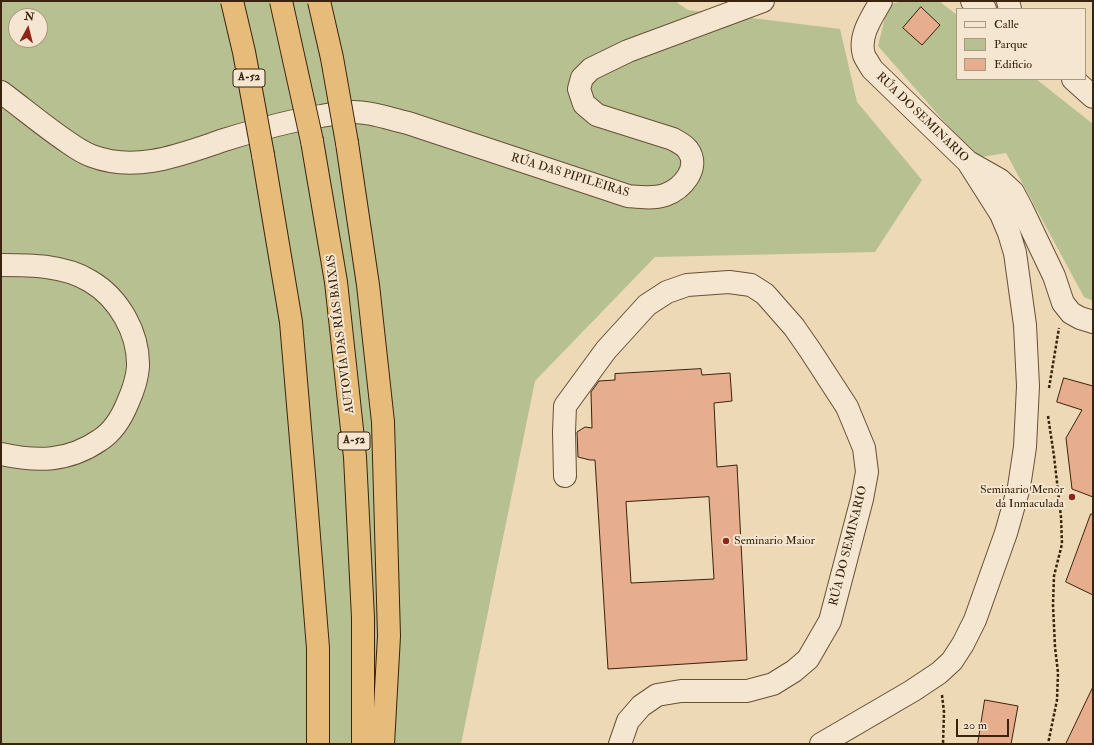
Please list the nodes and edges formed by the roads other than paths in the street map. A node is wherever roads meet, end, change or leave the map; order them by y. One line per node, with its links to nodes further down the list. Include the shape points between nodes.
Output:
1 (232, 1): 16 (highway, A-52, bridge, via 263,155 291,322 318,648)
2 (281, 1): 17 (highway, AUTOVÍA DAS RÍAS BAIXAS / A-52, bridge, via 312,141 336,282 355,457 362,618)
3 (320, 1): 18 (highway, bridge, via 347,143 368,284 383,422 389,636)
4 (763, 1): 9 (street, RÚA DAS PIPILEIRAS, via 628,51 591,69 582,78 579,89 584,104 598,115 673,139 688,150 692,166 684,183 678,189 662,196 628,196 408,123 355,112 311,117 256,130 186,154 152,162 126,163 103,160 58,136)
5 (881, 1): 11 (street, RÚA DO SEMINARIO, via 866,27 864,55 872,69)
6 (972, 1): 7 (street)
7 (983, 8)
8 (1073, 80): 10 (street)
9 (1, 92)
10 (1093, 97)
11 (968, 162): 13 (street, via 1000,180 1013,192 1054,276 1063,304 1071,313); 20 (street, RÚA DO SEMINARIO, via 1001,214 1009,233 1021,291 1028,386 1025,447 1019,487 1006,534 975,620 952,661 912,691)
12 (1, 265): 14 (street, via 32,265 59,270 89,280 115,304 128,322 138,355 134,387 123,414 116,425 100,440 70,455 41,460)
13 (1093, 322)
14 (1, 454)
15 (566, 476): 19 (street, RÚA DO SEMINARIO, via 566,406 606,350 647,305 667,292 687,285 729,282 751,285 765,294 794,327 847,407 864,448 867,472 862,499 830,621 808,659 773,684 747,691 681,691 657,695 641,706 628,721)
16 (318, 744)
17 (363, 744)
18 (383, 744)
19 (620, 744)
20 (821, 744)

